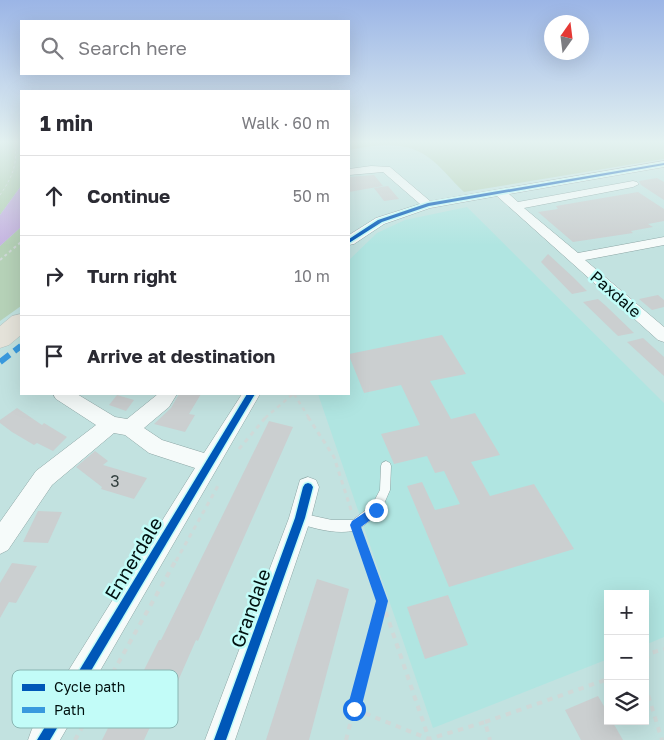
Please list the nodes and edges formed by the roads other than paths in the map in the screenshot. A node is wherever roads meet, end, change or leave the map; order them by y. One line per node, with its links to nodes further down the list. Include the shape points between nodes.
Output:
1 (395, 176): 5 (street)
2 (598, 176): 4 (street)
3 (632, 184): 6 (street)
4 (500, 193): 5 (street); 6 (street, Paxdale)
5 (428, 205): 7 (street, via 380,221)
6 (516, 206): 9 (street, Paxdale)
7 (350, 240)
8 (664, 241): 9 (street, Paxdale)
9 (575, 258): 11 (street, Paxdale)
10 (20, 323): 12 (highway)
11 (662, 332)
12 (0, 339)
13 (64, 395): 16 (street)
14 (167, 395): 16 (street, via 162,402)
15 (251, 395): 18 (street, Ennerdale)
16 (120, 426): 18 (street, via 156,447); 21 (street, via 44,478)
17 (386, 466): 20 (lane, via 385,490 376,510 355,525 332,526)
18 (214, 473): 22 (street, Ennerdale)
19 (308, 487): 20 (street, Grandale)
20 (300, 518): 25 (street, Grandale)
21 (0, 542)
22 (88, 670)
23 (51, 728): 24 (street, Ennerdale)
24 (43, 740)
25 (220, 740)

